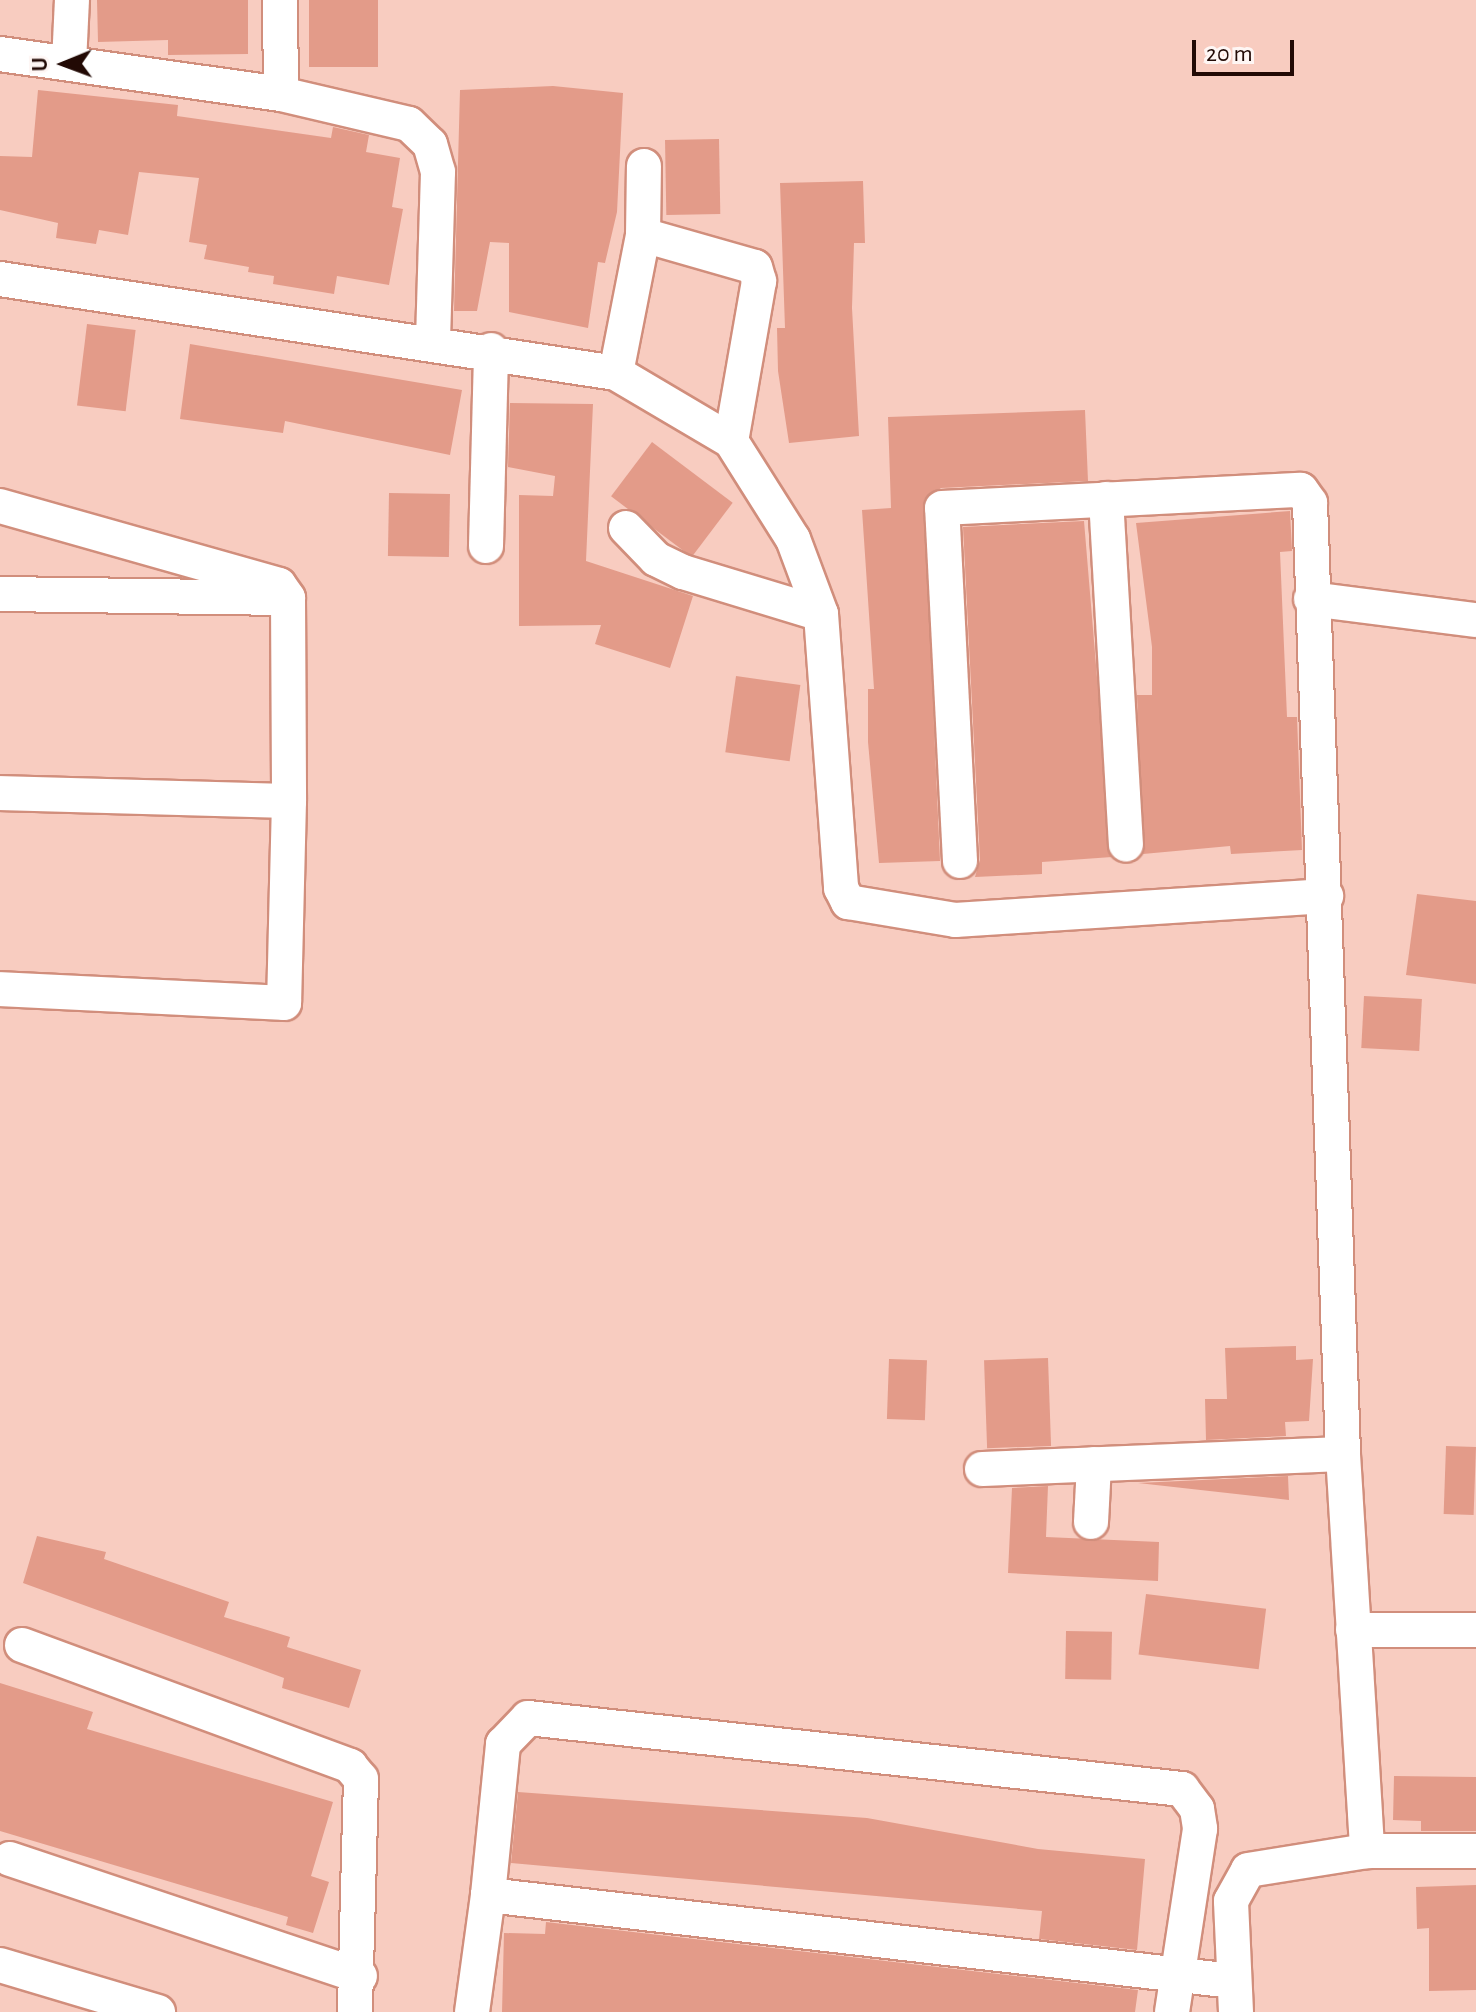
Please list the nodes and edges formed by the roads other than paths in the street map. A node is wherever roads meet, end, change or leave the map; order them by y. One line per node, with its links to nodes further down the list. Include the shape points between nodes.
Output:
1 (72, 0): 4 (street)
2 (280, 0): 5 (street)
3 (0, 54): 4 (street)
4 (69, 63): 5 (street)
5 (281, 94): 9 (street, via 409,124 430,144 438,172)
6 (644, 166): 7 (street)
7 (643, 235): 11 (street); 12 (street, via 755,267 759,281)
8 (0, 279): 9 (street)
9 (433, 341): 10 (street)
10 (491, 350): 11 (street); 16 (street)
11 (616, 373): 12 (street)
12 (731, 441): 20 (street, via 793,539)
13 (1106, 499): 19 (street, via 1301,490 1310,503); 24 (street); 25 (street, via 958,504 941,511)
14 (0, 506): 18 (street, via 279,585)
15 (626, 528): 20 (street, via 656,559 683,572)
16 (486, 546)
17 (0, 594): 18 (street)
18 (288, 598): 23 (street)
19 (1311, 599): 21 (street); 26 (street)
20 (821, 614): 26 (street, via 841,888 848,902 955,920)
21 (1476, 620)
22 (0, 793): 23 (street)
23 (289, 801): 27 (street, via 284,1003)
24 (1126, 844)
25 (960, 861)
26 (1326, 896): 28 (street)
27 (0, 989)
28 (1343, 1454): 29 (street); 32 (street)
29 (1094, 1464): 30 (street); 31 (street)
30 (982, 1469)
31 (1091, 1522)
32 (1353, 1630): 33 (street); 35 (street)
33 (1476, 1630)
34 (22, 1645): 41 (street, via 350,1766 361,1779)
35 (1367, 1851): 36 (street); 42 (street, via 1248,1870 1231,1901)
36 (1476, 1851)
37 (10, 1859): 41 (street)
38 (488, 1895): 40 (street); 40 (street, via 503,1744 528,1718 1182,1789 1197,1809 1200,1829); 45 (street)
39 (0, 1965): 43 (street)
40 (1176, 1975): 42 (street); 46 (street)
41 (360, 1976): 44 (street)
42 (1234, 1996)
43 (158, 2012)
44 (355, 2012)
45 (472, 2012)
46 (1172, 2012)

